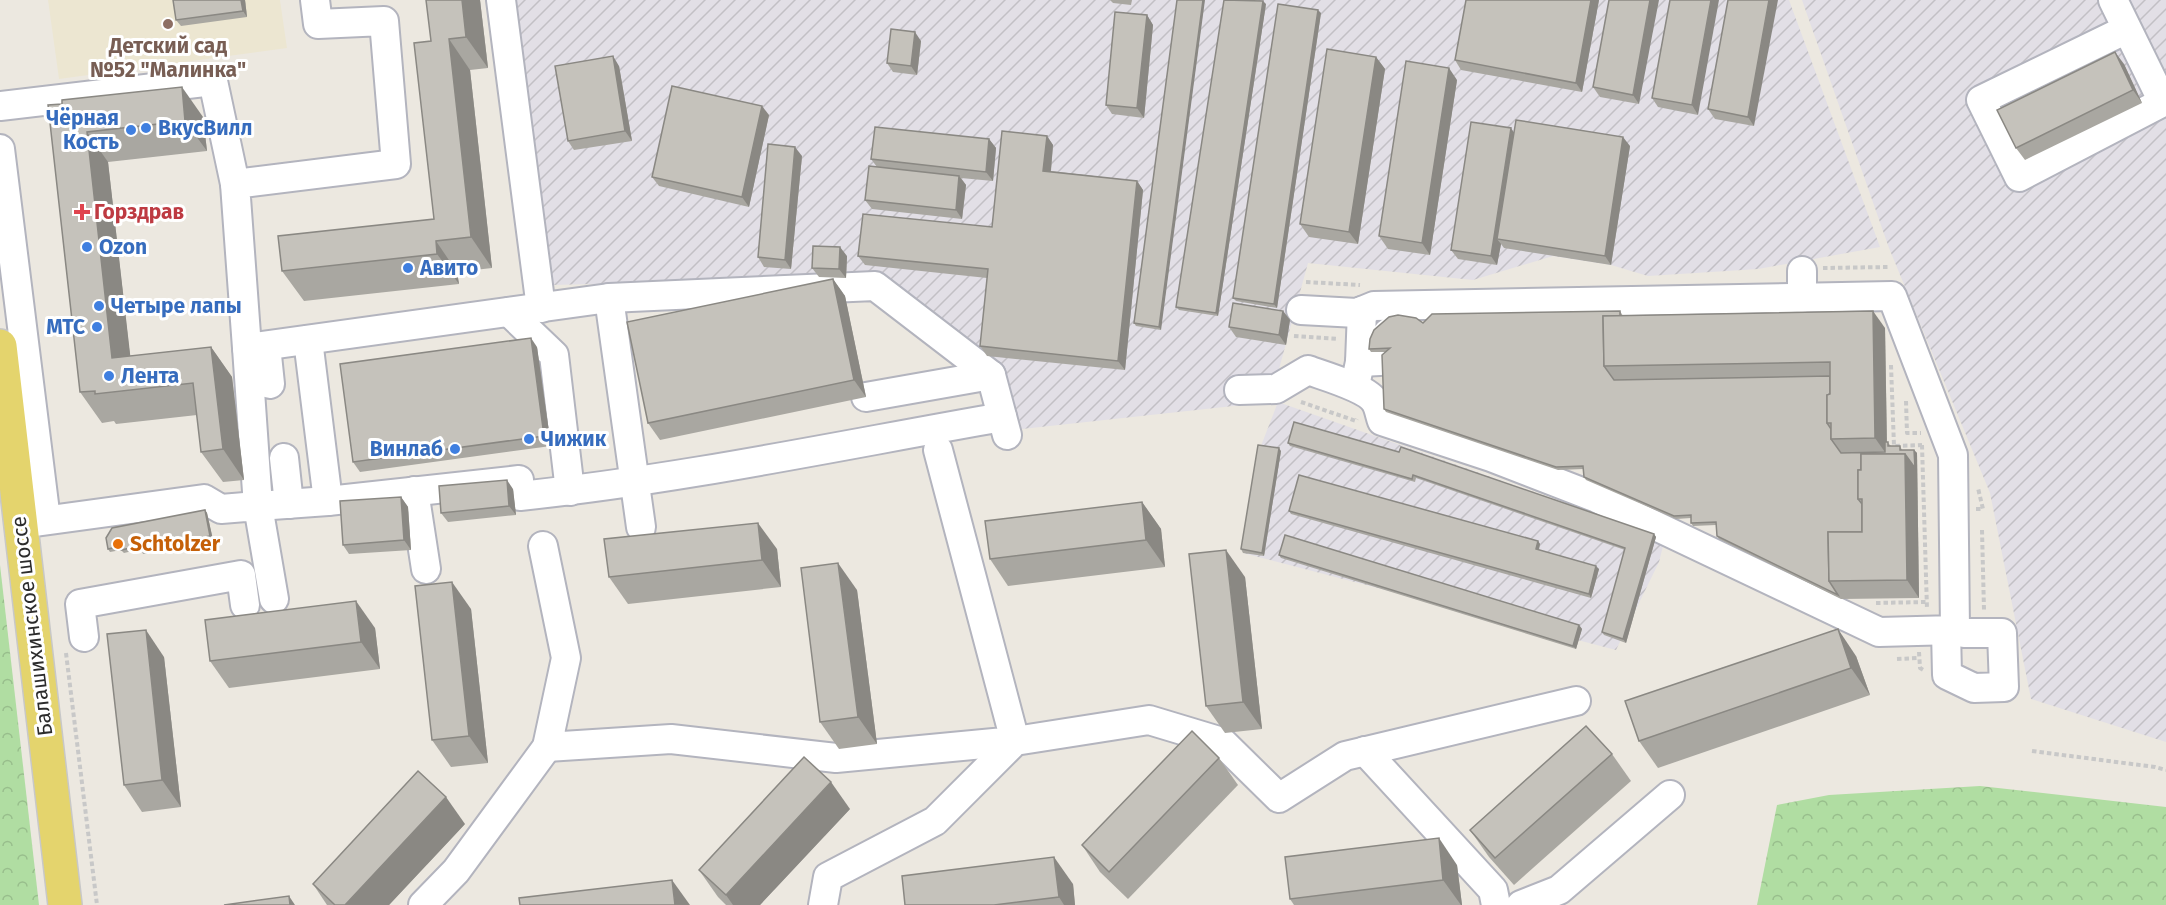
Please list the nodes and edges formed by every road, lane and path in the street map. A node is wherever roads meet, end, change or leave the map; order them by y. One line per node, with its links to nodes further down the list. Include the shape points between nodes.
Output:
1 (315, 0): 7 (lane, via 318,24 384,21 396,164)
2 (501, 0): 11 (lane)
3 (2113, 0): 4 (lane)
4 (2127, 29): 4 (lane, via 1981,100 2019,177 2163,102)
5 (0, 106): 7 (lane, via 213,81)
6 (0, 149): 39 (lane)
7 (235, 184): 20 (lane)
8 (1306, 282): 10 (path)
9 (609, 298): 11 (lane); 22 (lane, via 875,286); 34 (lane)
10 (1364, 298): 13 (lane, via 1357,313); 25 (lane); 49 (lane, via 1374,306 1802,284 1892,296 1953,455 1965,522)
11 (541, 308): 12 (lane)
12 (508, 312): 18 (lane); 36 (lane, via 554,355)
13 (1297, 323): 17 (path)
14 (1579, 326): 15 (lane)
15 (1466, 329)
16 (1425, 336): 25 (lane, via 1411,327 1395,328 1384,337 1380,361)
17 (1342, 339)
18 (308, 340): 20 (lane); 37 (lane)
19 (0, 346): 39 (main road, Балашихинское шоссе)
20 (257, 347): 23 (lane); 38 (lane)
21 (1891, 356): 31 (path, via 1894,446)
22 (991, 375): 28 (lane); 34 (lane, via 1004,426)
23 (270, 384)
24 (1386, 387): 25 (lane)
25 (1358, 388): 26 (lane, via 1308,370 1275,389); 29 (path, via 1356,421); 49 (lane, via 1375,401 1382,421 1597,498 1880,632)
26 (1239, 390)
27 (1906, 390): 31 (path, via 1907,433 1922,433)
28 (866, 397)
29 (1300, 402)
30 (308, 442): 37 (lane)
31 (1923, 445): 46 (path)
32 (938, 450): 54 (lane)
33 (284, 458): 37 (lane)
34 (634, 482): 36 (lane); 40 (lane)
35 (414, 491): 36 (lane, via 519,480 520,496); 37 (lane); 43 (lane)
36 (570, 491)
37 (310, 502): 38 (lane)
38 (258, 506): 39 (lane, via 221,509 204,499); 45 (lane)
39 (33, 522): 60 (main road, Балашихинское шоссе)
40 (641, 526)
41 (543, 546): 55 (lane, via 566,658)
42 (1786, 555): 44 (lane, via 1781,565 1812,580)
43 (426, 569)
44 (1817, 570)
45 (274, 599)
46 (1926, 602): 47 (path); 49 (path)
47 (1868, 603)
48 (245, 605): 50 (lane, via 241,575 81,604)
49 (1943, 625)
50 (75, 645): 61 (path)
51 (1919, 658): 52 (path)
52 (1897, 659)
53 (1576, 701): 56 (lane)
54 (1015, 741): 55 (lane, via 836,758 671,739); 56 (lane, via 1149,720 1222,742 1279,798 1346,756); 63 (lane, via 935,821 828,877)
55 (547, 747): 62 (lane, via 456,871)
56 (1365, 751): 64 (lane, via 1494,890)
57 (2032, 752): 58 (path)
58 (2166, 770)
59 (1670, 795): 65 (lane, via 1559,890)
60 (65, 905)
61 (97, 905)
62 (423, 905)
63 (823, 905)
64 (1496, 905)
65 (1521, 905)

